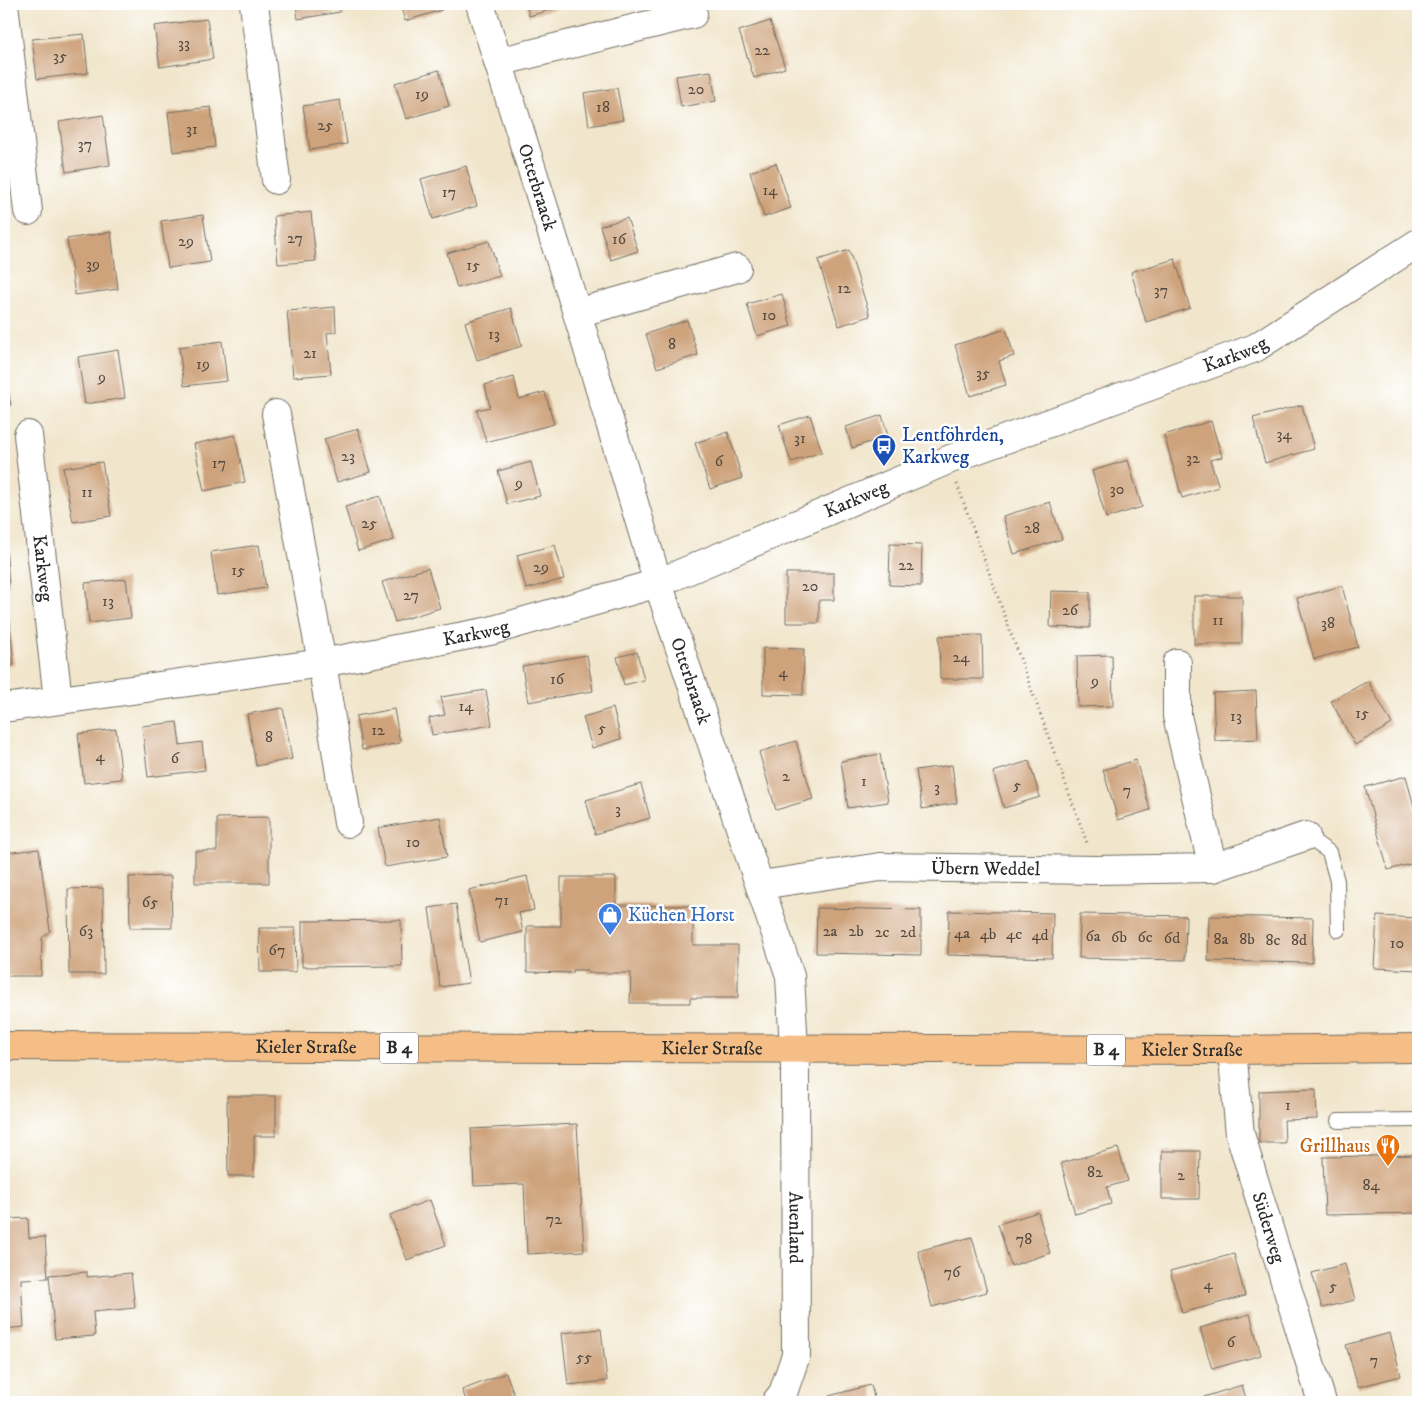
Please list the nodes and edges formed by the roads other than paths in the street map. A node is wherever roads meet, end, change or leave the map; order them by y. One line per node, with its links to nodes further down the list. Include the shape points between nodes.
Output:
1 (4, 4): 7 (street)
2 (254, 4): 6 (street)
3 (480, 4): 5 (street, Otterbraack)
4 (692, 14): 5 (street)
5 (498, 62): 10 (street, Otterbraack)
6 (276, 180)
7 (28, 211)
8 (1418, 243): 13 (street, Karkweg, via 1255,348 948,460)
9 (737, 268): 10 (street)
10 (577, 313): 13 (street, Otterbraack)
11 (276, 414): 14 (street)
12 (28, 435): 16 (street, Karkweg)
13 (658, 583): 14 (street, Karkweg, via 490,631); 21 (street, Otterbraack)
14 (322, 663): 16 (street, Karkweg); 18 (street)
15 (1177, 663): 20 (street, via 1177,716)
16 (58, 700): 17 (street, Karkweg)
17 (4, 708)
18 (348, 823)
19 (1306, 836): 20 (street, Übern Weddel); 22 (lane, via 1329,852 1337,881)
20 (1213, 868): 21 (street, Übern Weddel, via 880,867)
21 (761, 885): 25 (street, Otterbraack, via 790,976)
22 (1338, 930)
23 (4, 1046): 25 (main road, Kieler Straße / B 4)
24 (1418, 1048): 26 (main road, Kieler Straße / B 4)
25 (794, 1049): 26 (main road, Kieler Straße / B 4); 29 (street, Auenland, via 796,1355 783,1393)
26 (1232, 1050): 30 (street, Süderweg, via 1240,1134)
27 (1338, 1120): 28 (lane)
28 (1418, 1120)
29 (776, 1402)
30 (1322, 1402)

